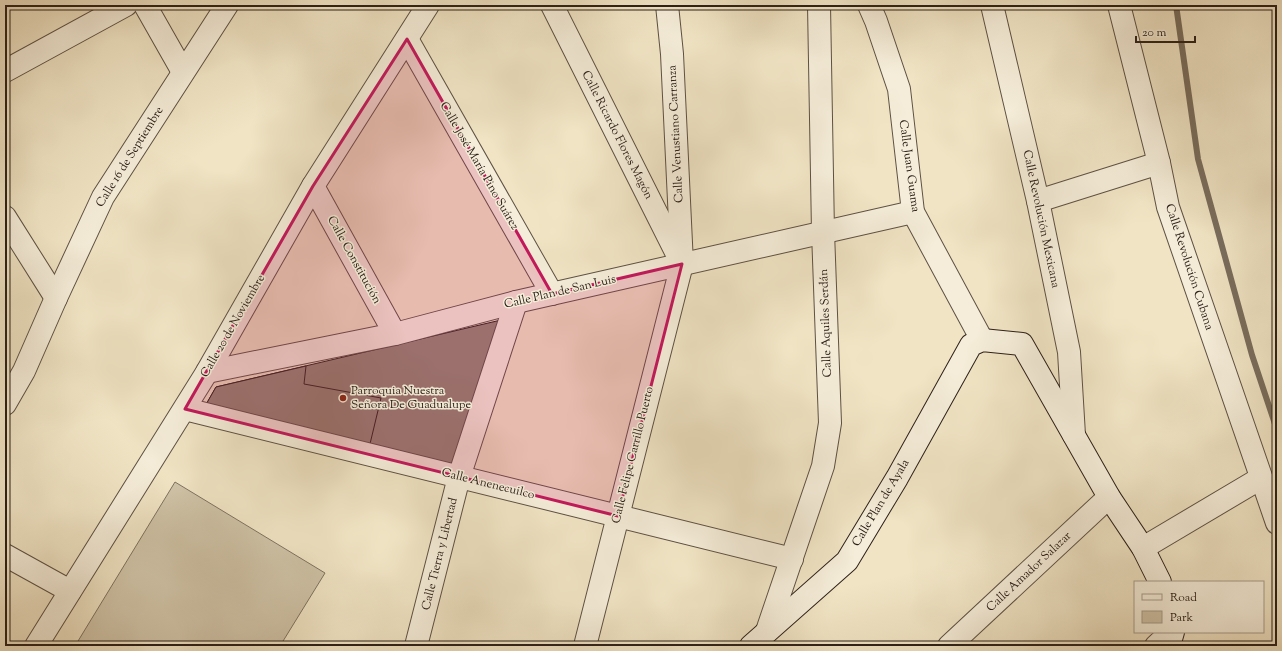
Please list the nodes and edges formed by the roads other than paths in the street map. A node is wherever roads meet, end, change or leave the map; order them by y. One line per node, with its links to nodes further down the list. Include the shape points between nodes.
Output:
1 (126, 5): 12 (street)
2 (144, 5): 13 (street)
3 (227, 5): 13 (street, Calle 16 de Septiembre)
4 (428, 5): 11 (street, Calle 20 de Noviembre)
5 (552, 5): 20 (street, Calle Ricardo Flores Magón)
6 (667, 5): 20 (street, Calle Venustiano Carranza, via 672,54)
7 (818, 5): 19 (street, Calle Aquiles Serdán)
8 (869, 5): 17 (street, Calle Juan Guama, via 899,89)
9 (992, 5): 16 (street, Calle Revolución Mexicana)
10 (1119, 5): 14 (street, Calle Revolución Cubana)
11 (407, 39): 15 (street, Calle 20 de Noviembre); 21 (street, Calle José María Pino Suárez)
12 (5, 71)
13 (183, 72): 22 (street, Calle 16 de Septiembre, via 103,197)
14 (1159, 163): 16 (street); 32 (street, Calle Revolución Cubana, via 1168,207)
15 (313, 186): 24 (street, Calle Constitución); 27 (street, Calle 20 de Noviembre)
16 (1038, 201): 30 (street, Calle Revolución Mexicana, via 1069,352)
17 (913, 212): 19 (street, Calle Plan de San Luis); 25 (street, Calle Juan Guama)
18 (5, 217): 22 (street)
19 (823, 232): 20 (street, Calle Plan de San Luis); 38 (street, Calle Aquiles Serdán, via 830,423 823,466)
20 (682, 264): 21 (street, Calle Plan de San Luis); 34 (street, Calle Felipe Carrillo Puerto)
21 (552, 294): 23 (street, Calle Plan de San Luis)
22 (56, 298): 26 (street, Calle 16 de Septiembre)
23 (516, 302): 24 (street, Calle Plan de San Luis); 31 (street, Calle Tierra y Libertad)
24 (395, 334): 27 (street, Calle Plan de San Luis)
25 (982, 340): 30 (street, Calle Revolución Mexicana, via 1022,344); 43 (street, Calle Plan de Ayala, via 971,345 847,561)
26 (14, 372): 28 (street, Calle 16 de Septiembre)
27 (207, 372): 29 (street, Calle 20 de Noviembre)
28 (5, 404)
29 (185, 409): 31 (street, Calle Anenecuilco); 40 (street, Calle 20 de Noviembre)
30 (1074, 435): 33 (street, Calle Revolución Mexicana)
31 (459, 476): 34 (street, Calle Anenecuilco); 45 (street, Calle Tierra y Libertad)
32 (1260, 478): 35 (street, Calle Revolución Cubana); 36 (street)
33 (1109, 497): 36 (street, Calle Revolución Mexicana); 47 (street, Calle Amador Salazar)
34 (618, 516): 38 (street, Calle Anenecuilco); 46 (street, Calle Felipe Carrillo Puerto)
35 (1277, 523)
36 (1143, 548): 39 (street, Calle Revolución Mexicana)
37 (5, 555): 40 (street)
38 (792, 559): 43 (street, Calle Aquiles Serdán)
39 (1160, 581)
40 (70, 591): 44 (street, Calle 20 de Noviembre)
41 (1171, 633): 48 (street)
42 (1172, 633): 49 (street)
43 (759, 639)
44 (36, 646)
45 (416, 646)
46 (584, 646)
47 (949, 646)
48 (1156, 646)
49 (1169, 646)

